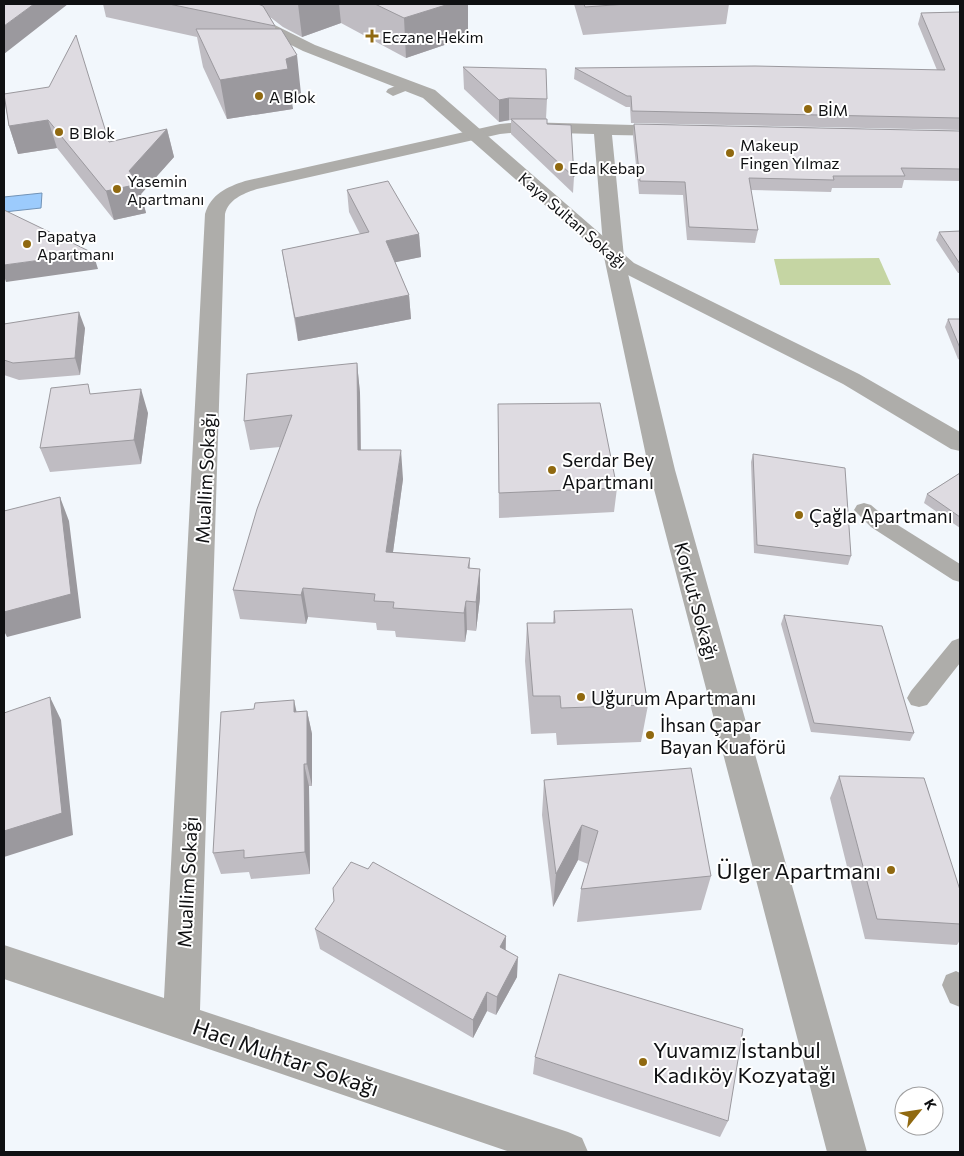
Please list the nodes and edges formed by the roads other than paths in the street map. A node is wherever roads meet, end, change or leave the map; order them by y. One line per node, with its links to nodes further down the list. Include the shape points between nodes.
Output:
1 (221, 4): 4 (street, Kaya Sultan Sokağı, via 309,48 429,94)
2 (603, 130): 3 (street, Muallim Sokağı); 4 (street, Muallim Sokağı, via 515,127); 5 (street, Korkut Sokağı)
3 (692, 131)
4 (476, 134): 5 (street, Kaya Sultan Sokağı); 12 (street, Muallim Sokağı, via 252,185 226,196 216,209)
5 (614, 257): 6 (street, Kaya Sultan Sokağı, via 641,275 851,379); 14 (street, Korkut Sokağı, via 662,470)
6 (960, 442)
7 (864, 510): 8 (lane)
8 (960, 574)
9 (960, 647): 10 (lane)
10 (919, 698)
11 (4, 962): 12 (street, Hacı Muhtar Sokağı)
12 (180, 1021): 13 (street, Hacı Muhtar Sokağı)
13 (562, 1151)
14 (847, 1152)

